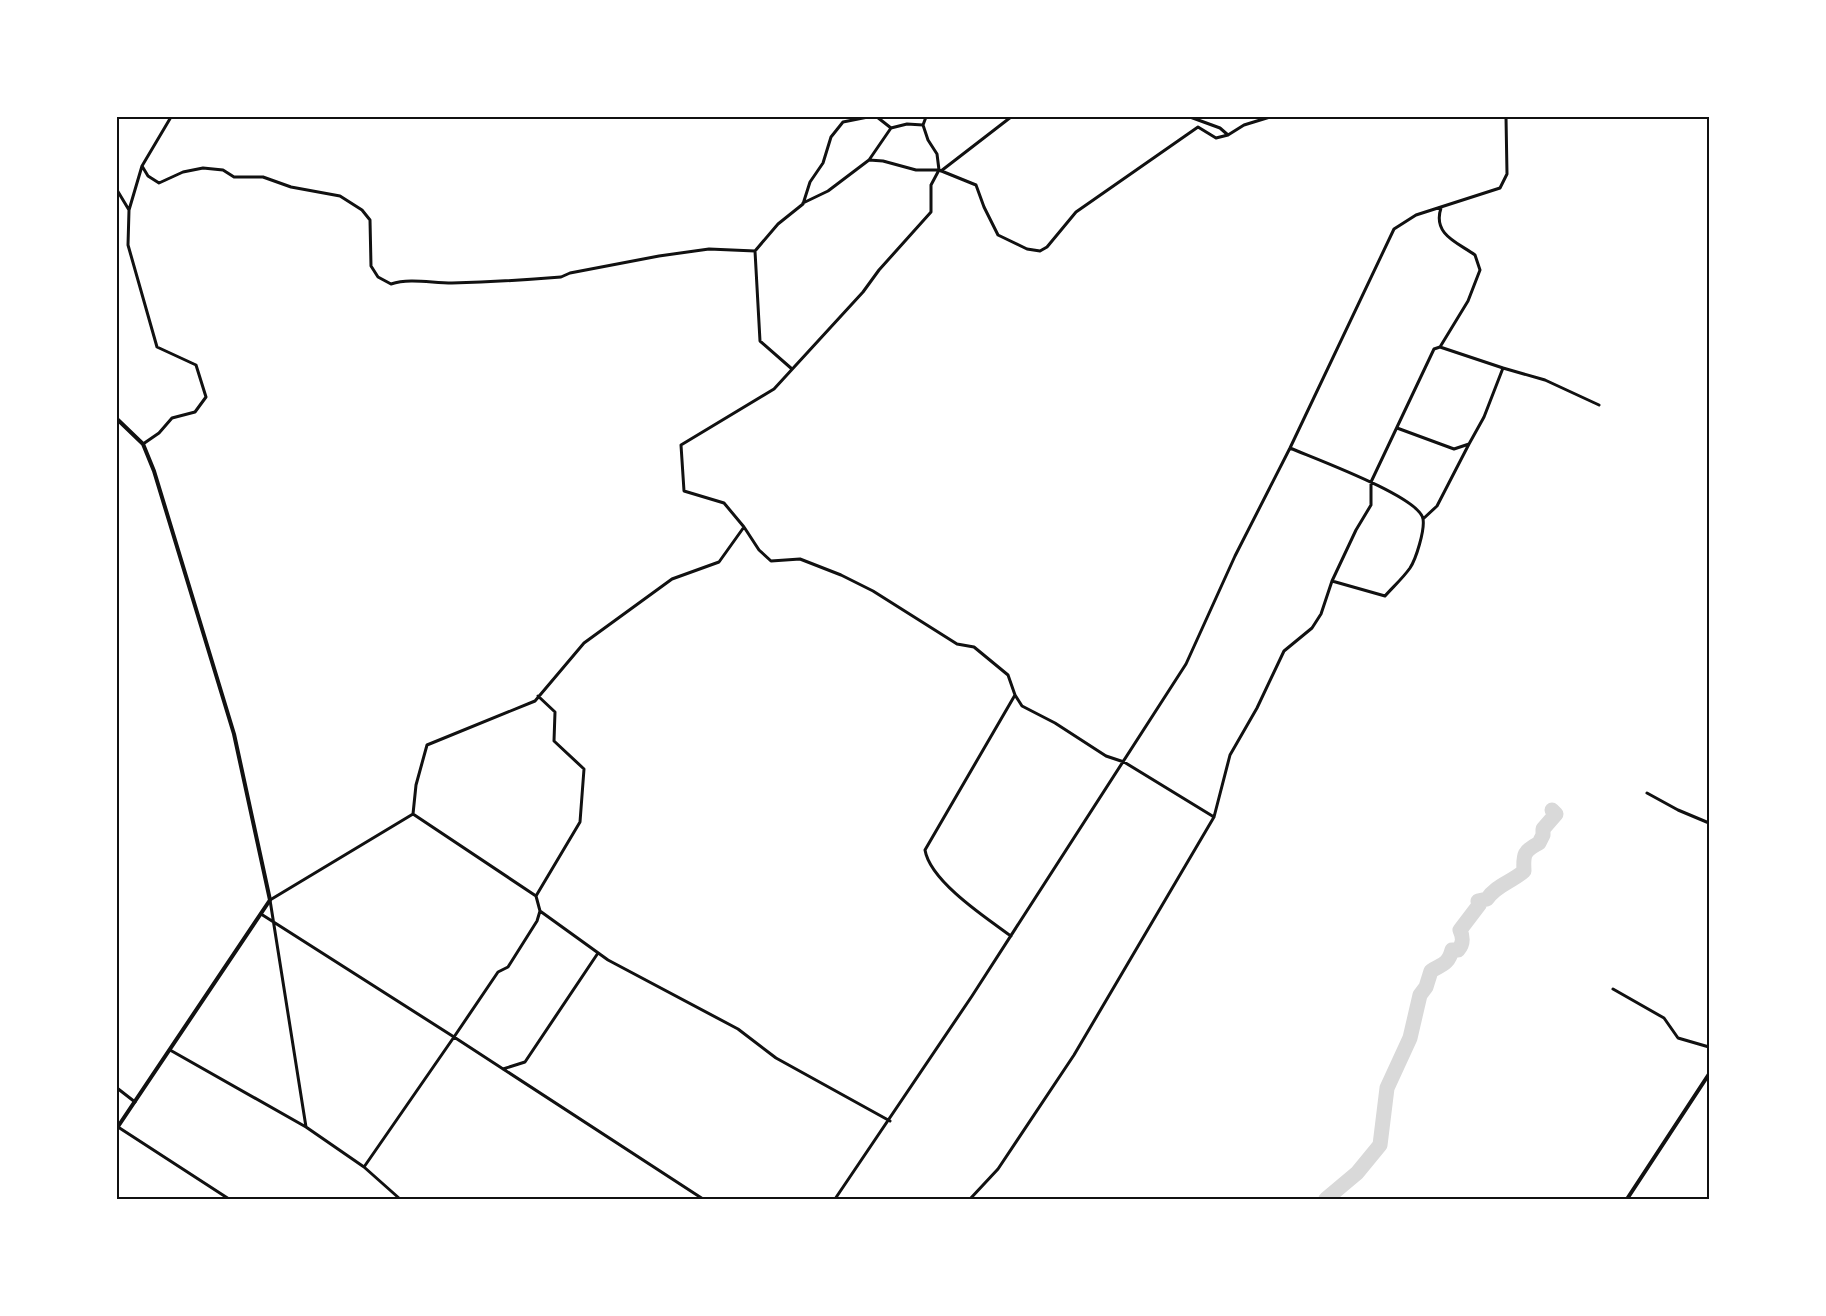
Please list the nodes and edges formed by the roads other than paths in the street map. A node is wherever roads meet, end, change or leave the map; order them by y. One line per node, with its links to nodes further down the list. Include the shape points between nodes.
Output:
1 (171, 117): 13 (street)
2 (868, 117): 16 (street, via 843,122 831,137)
3 (877, 117): 10 (street)
4 (926, 117): 9 (street)
5 (1011, 117): 14 (street)
6 (1190, 117): 11 (street)
7 (1270, 117): 11 (street)
8 (1506, 117): 17 (street, via 1507,174 1500,188)
9 (923, 125): 10 (street); 14 (street)
10 (891, 128): 12 (street)
11 (1228, 135): 14 (street, via 1216,138 1198,127 1076,212 1040,251 998,235 976,185)
12 (869, 160): 14 (street, via 916,170); 16 (street, via 828,191)
13 (142, 166): 18 (street); 19 (street, via 159,183 203,168 223,170 234,177 263,177 291,188 340,196 370,220 371,266 378,277 391,284 404,280 486,282 561,277 709,249)
14 (940, 170): 22 (street, via 931,184 931,212)
15 (117, 190): 18 (street)
16 (803, 204): 19 (street, via 778,224)
17 (1441, 208): 20 (street, via 1442,227 1450,241 1475,255 1480,270 1468,301); 28 (street, via 1416,215 1394,229)
18 (129, 210): 26 (street, via 128,245 157,347 196,365 206,397 195,412 172,418)
19 (755, 251): 22 (street, via 760,341)
20 (1440, 347): 21 (street); 25 (street, via 1434,349)
21 (1503, 368): 23 (street, via 1545,380); 27 (street)
22 (792, 370): 31 (street, via 766,396 681,445 684,491 724,503)
23 (1599, 405)
24 (117, 419): 26 (street)
25 (1397, 428): 27 (street, via 1454,449); 29 (street)
26 (143, 444): 41 (street, via 234,734)
27 (1469, 444): 30 (street, via 1437,506)
28 (1290, 448): 29 (street); 35 (street, via 1186,664)
29 (1371, 482): 30 (street, via 1419,510); 32 (street, via 1371,505)
30 (1423, 519): 32 (street, via 1422,535 1410,567 1385,596)
31 (744, 527): 33 (street, via 771,561 800,559 841,575 957,644 974,647 1008,675); 34 (street, via 719,562 672,579 584,643)
32 (1332, 582): 38 (street, via 1321,614 1312,628 1284,651 1230,755)
33 (1015, 695): 35 (street, via 1022,706 1106,756); 45 (street, via 925,850 947,885 971,908)
34 (538, 696): 37 (street, via 535,701 427,745); 40 (street, via 555,712 554,741 584,768 580,822)
35 (1124, 762): 38 (street); 45 (street)
36 (1647, 793): 39 (street)
37 (413, 814): 40 (street); 41 (street)
38 (1214, 817): 63 (street, via 1074,1055 998,1169)
39 (1709, 823)
40 (536, 896): 42 (street)
41 (270, 900): 43 (street); 44 (street)
42 (540, 911): 46 (street); 48 (street, via 508,967 498,972)
43 (261, 914): 44 (street); 50 (street)
44 (273, 922): 48 (street); 56 (street)
45 (1011, 936): 55 (street)
46 (598, 953): 51 (street, via 525,1062); 55 (street, via 738,1029 777,1058)
47 (1613, 988): 49 (street, via 1664,1018 1678,1038)
48 (454, 1037): 51 (street); 58 (street)
49 (1709, 1047)
50 (170, 1050): 54 (street); 56 (street)
51 (503, 1069): 61 (street)
52 (1709, 1074): 64 (street)
53 (117, 1088): 54 (street)
54 (135, 1102): 57 (street)
55 (890, 1121): 62 (street)
56 (306, 1127): 58 (street)
57 (118, 1128): 59 (street)
58 (364, 1167): 60 (street)
59 (229, 1199)
60 (400, 1199)
61 (703, 1199)
62 (835, 1199)
63 (970, 1199)
64 (1627, 1199)

